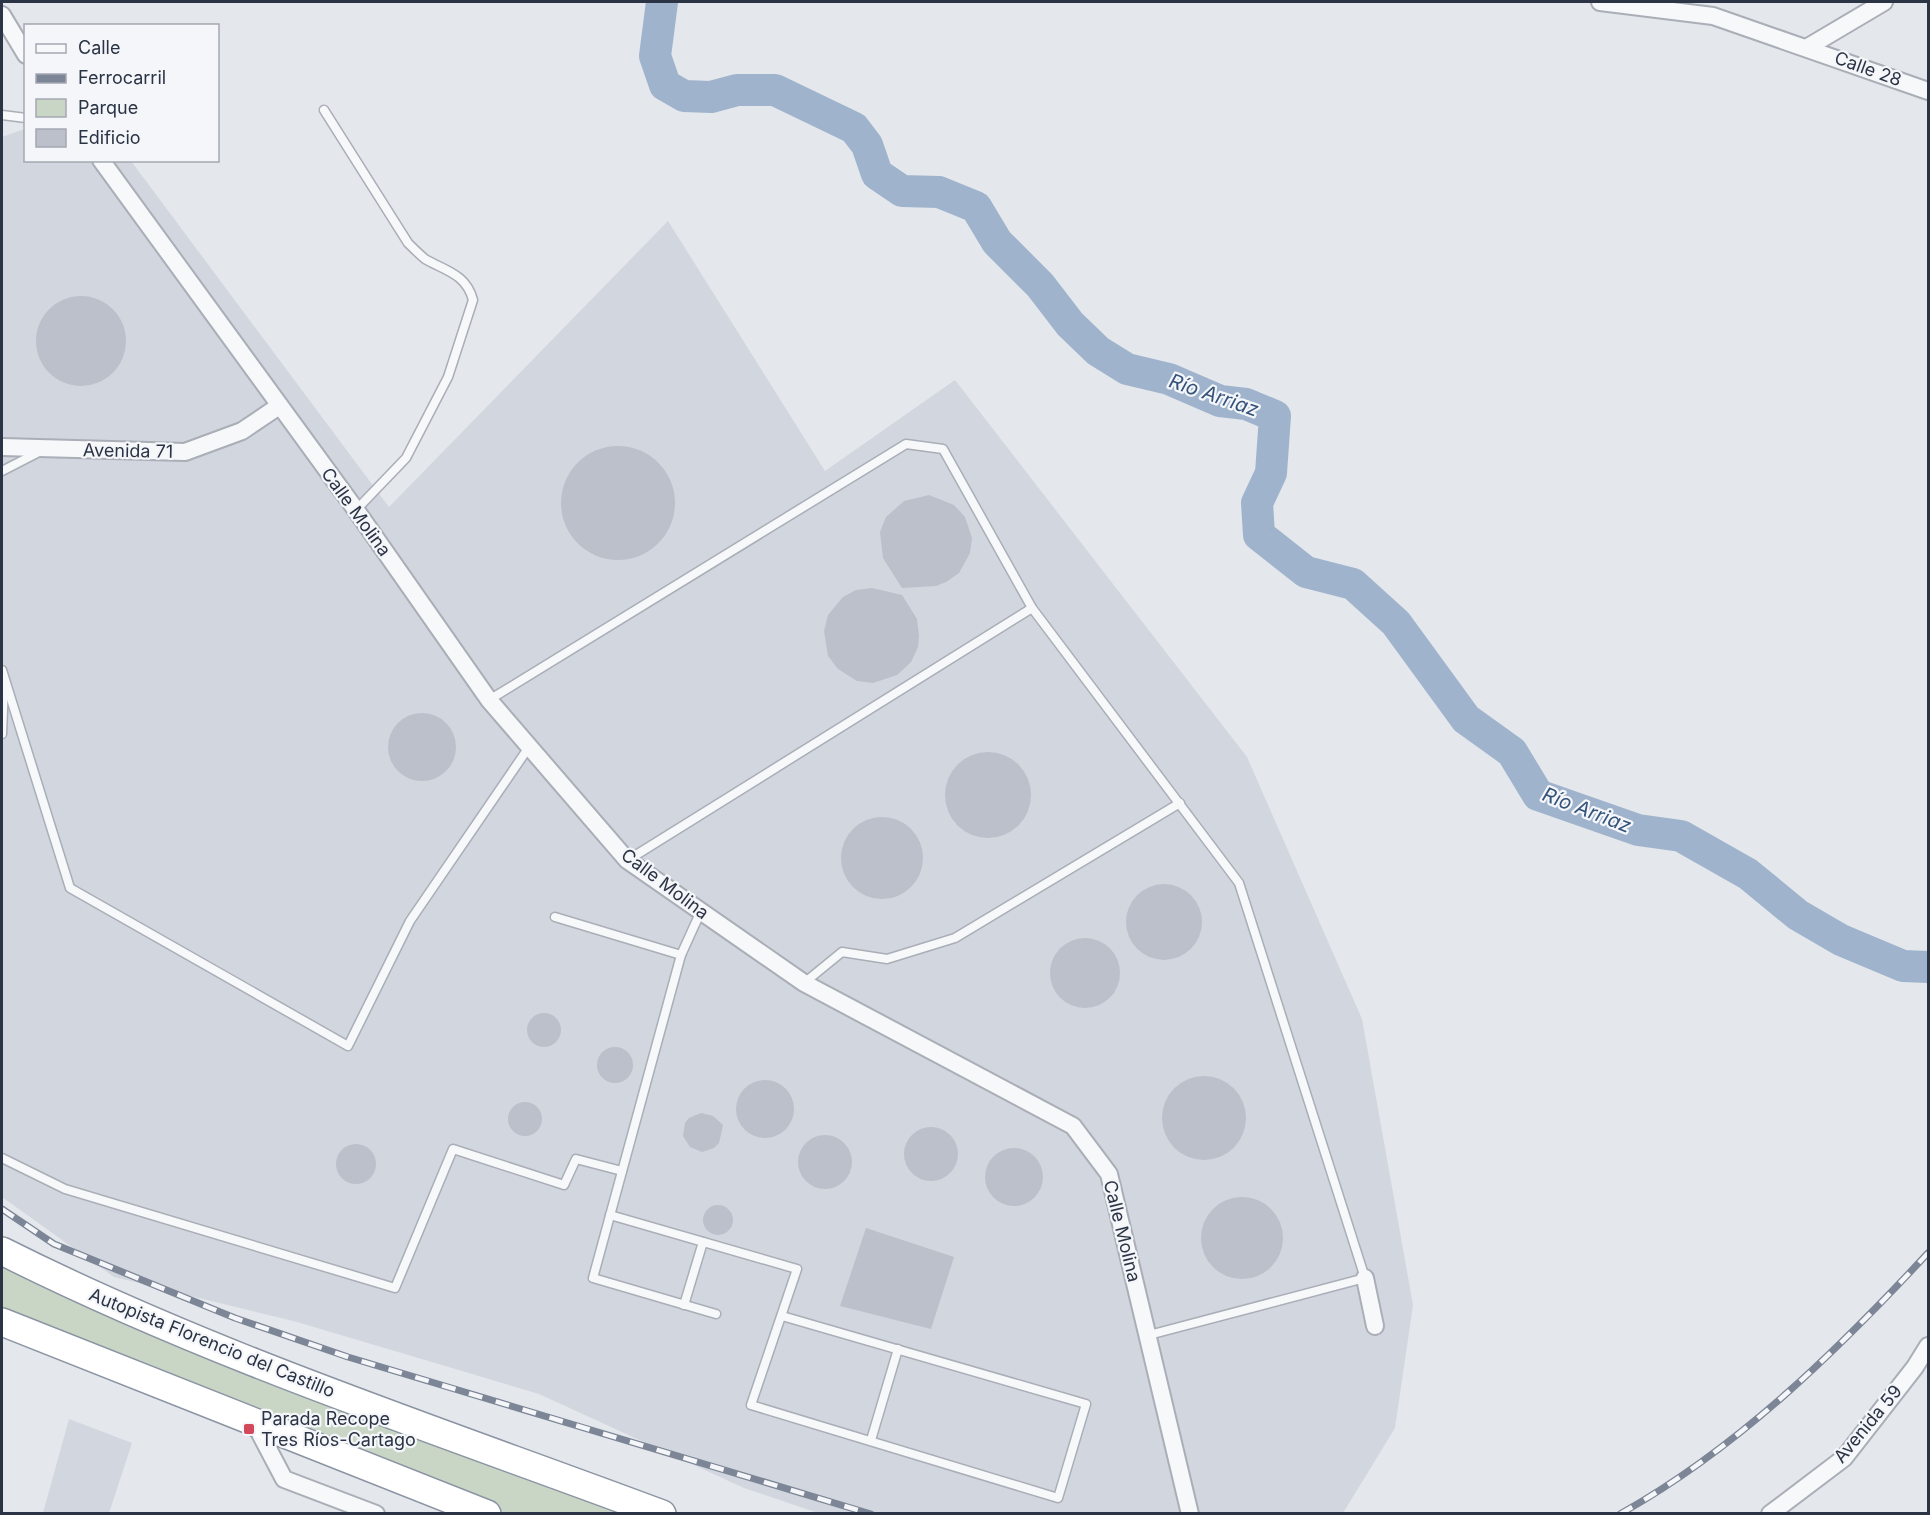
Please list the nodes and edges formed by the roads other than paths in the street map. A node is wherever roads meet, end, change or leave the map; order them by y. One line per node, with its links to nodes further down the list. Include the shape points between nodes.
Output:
1 (1600, 2): 2 (street, Calle 28)
2 (1620, 2): 5 (street, Calle 28, via 1713,16)
3 (1884, 2): 5 (street)
4 (2, 15): 6 (street)
5 (1808, 47): 7 (street, Calle 28)
6 (24, 52)
7 (1929, 91)
8 (324, 110): 16 (lane, via 408,243 424,258 459,276 469,287 473,300 448,376 406,458)
9 (2, 115): 10 (lane)
10 (24, 118)
11 (102, 162): 12 (street, Calle Molina)
12 (279, 406): 14 (street, Avenida 71, via 242,430 186,452); 16 (street, Calle Molina)
13 (2, 447): 14 (street, Avenida 71)
14 (45, 449): 15 (lane)
15 (2, 471)
16 (356, 510): 19 (street, Calle Molina)
17 (1032, 608): 19 (lane, via 943,449 906,444); 22 (lane); 23 (lane)
18 (3, 674): 20 (lane); 21 (lane, via 70,888 348,1046 410,921)
19 (489, 700): 21 (street, Calle Molina)
20 (2, 734)
21 (529, 747): 23 (street, Calle Molina)
22 (1180, 803): 27 (lane, via 955,938 887,959 842,952); 33 (lane, via 1239,883)
23 (627, 860): 24 (street, Calle Molina)
24 (700, 911): 26 (lane); 27 (street, Calle Molina)
25 (555, 917): 26 (lane)
26 (681, 955): 29 (lane)
27 (804, 983): 39 (street, Calle Molina, via 1073,1126 1109,1174)
28 (2, 1158): 29 (lane, via 65,1189 395,1288 453,1149 564,1185 576,1159)
29 (622, 1171): 30 (lane)
30 (610, 1215): 31 (lane); 34 (lane, via 593,1278)
31 (703, 1242): 34 (lane); 36 (lane, via 797,1269)
32 (2, 1251): 46 (highway, Autopista Florencio del Castillo, via 93,1296 264,1366)
33 (1365, 1278): 38 (street); 39 (lane)
34 (684, 1305): 35 (lane)
35 (716, 1314)
36 (782, 1316): 41 (lane); 43 (lane, via 751,1405)
37 (2, 1322): 42 (highway)
38 (1376, 1326)
39 (1149, 1335): 47 (street, Calle Molina)
40 (1929, 1346): 48 (street, Avenida 59, via 1844,1458)
41 (898, 1349): 43 (lane); 43 (lane, via 1086,1404 1058,1498)
42 (254, 1422): 44 (street, via 284,1479); 45 (highway)
43 (871, 1440)
44 (376, 1514)
45 (487, 1514)
46 (662, 1514)
47 (1190, 1514)
48 (1770, 1514)

